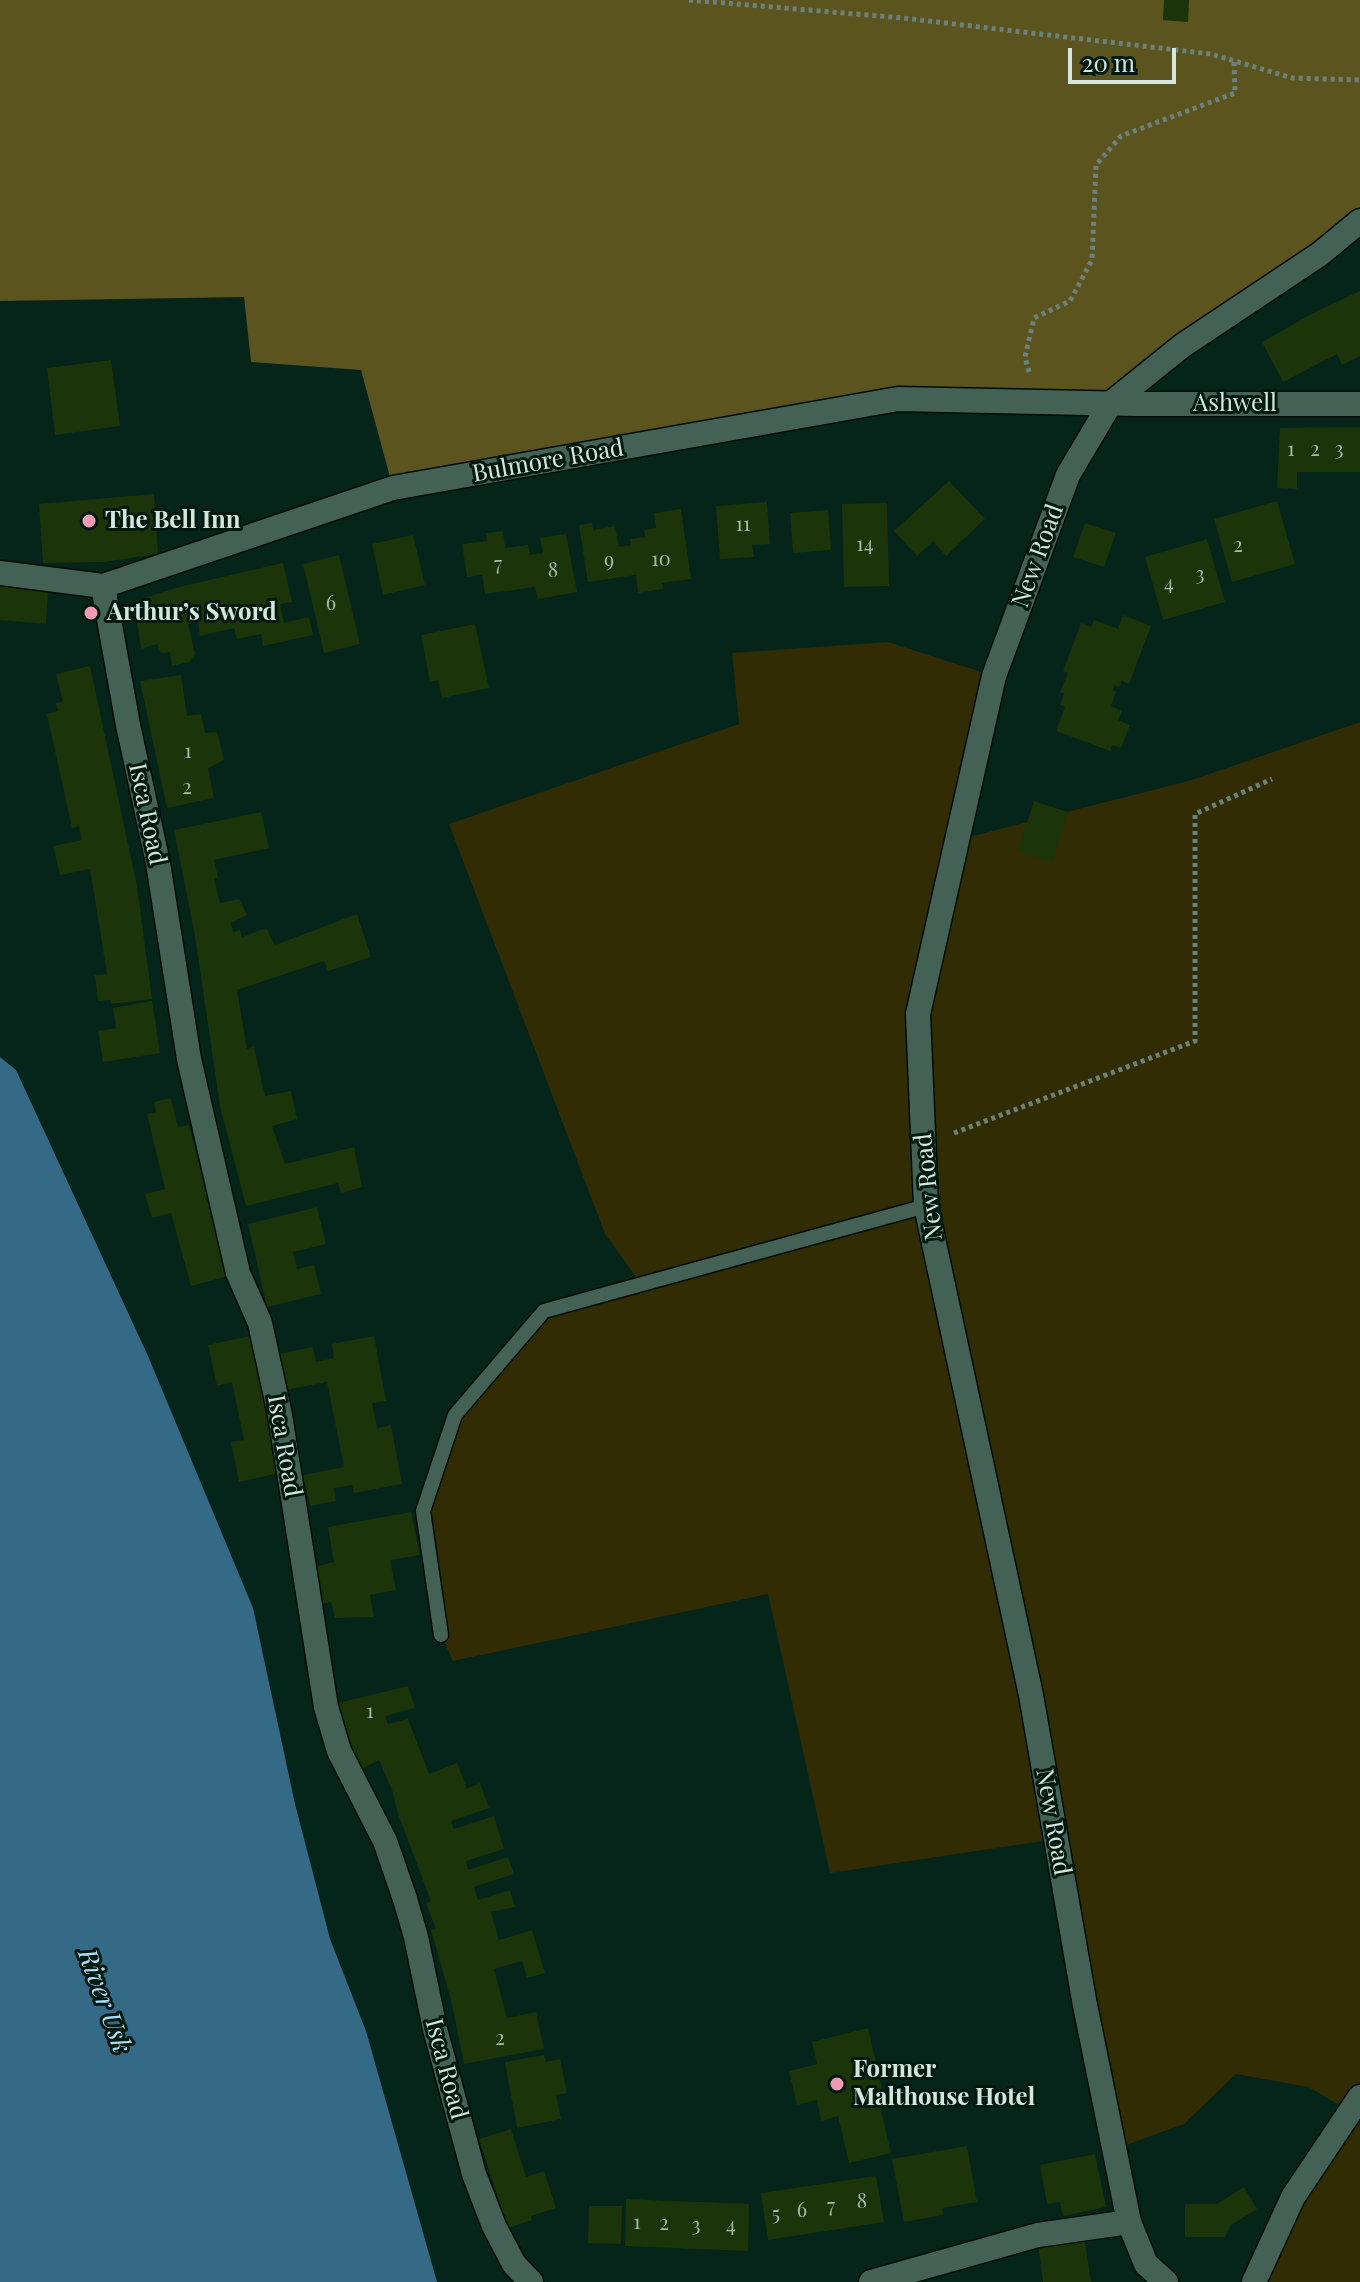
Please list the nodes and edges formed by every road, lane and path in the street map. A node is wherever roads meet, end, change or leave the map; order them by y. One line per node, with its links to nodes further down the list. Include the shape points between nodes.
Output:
1 (689, 0): 2 (path, via 934,22)
2 (1234, 61): 3 (path, via 1292,78); 5 (path, via 1235,93 1121,136 1096,165 1092,260 1070,301 1034,318 1025,357)
3 (1360, 80)
4 (1360, 221): 6 (street, New Road, via 1320,254 1182,346)
5 (1037, 402): 6 (street, Bulmore Road); 9 (street, Bulmore Road, via 898,399 402,486)
6 (1110, 404): 7 (street, Ashwell); 11 (street, New Road, via 1068,475 994,676 918,1014)
7 (1360, 404)
8 (0, 573): 9 (street, Bulmore Road)
9 (103, 586): 17 (street, Isca Road, via 158,863 189,1059 238,1273 260,1323 280,1415 326,1707 339,1751 385,1841 405,1899 474,2174 514,2264)
10 (1272, 779): 11 (path, via 1195,814 1195,1041)
11 (923, 1145): 12 (street, New Road)
12 (926, 1206): 13 (lane, via 544,1311 455,1415 423,1511); 15 (street, New Road, via 1031,1695)
13 (441, 1635)
14 (1360, 2097): 19 (street, via 1293,2197)
15 (1129, 2222): 16 (street, New Road, via 1146,2264); 18 (street, via 1038,2235)
16 (1162, 2280)
17 (531, 2282)
18 (871, 2282)
19 (1254, 2282)

